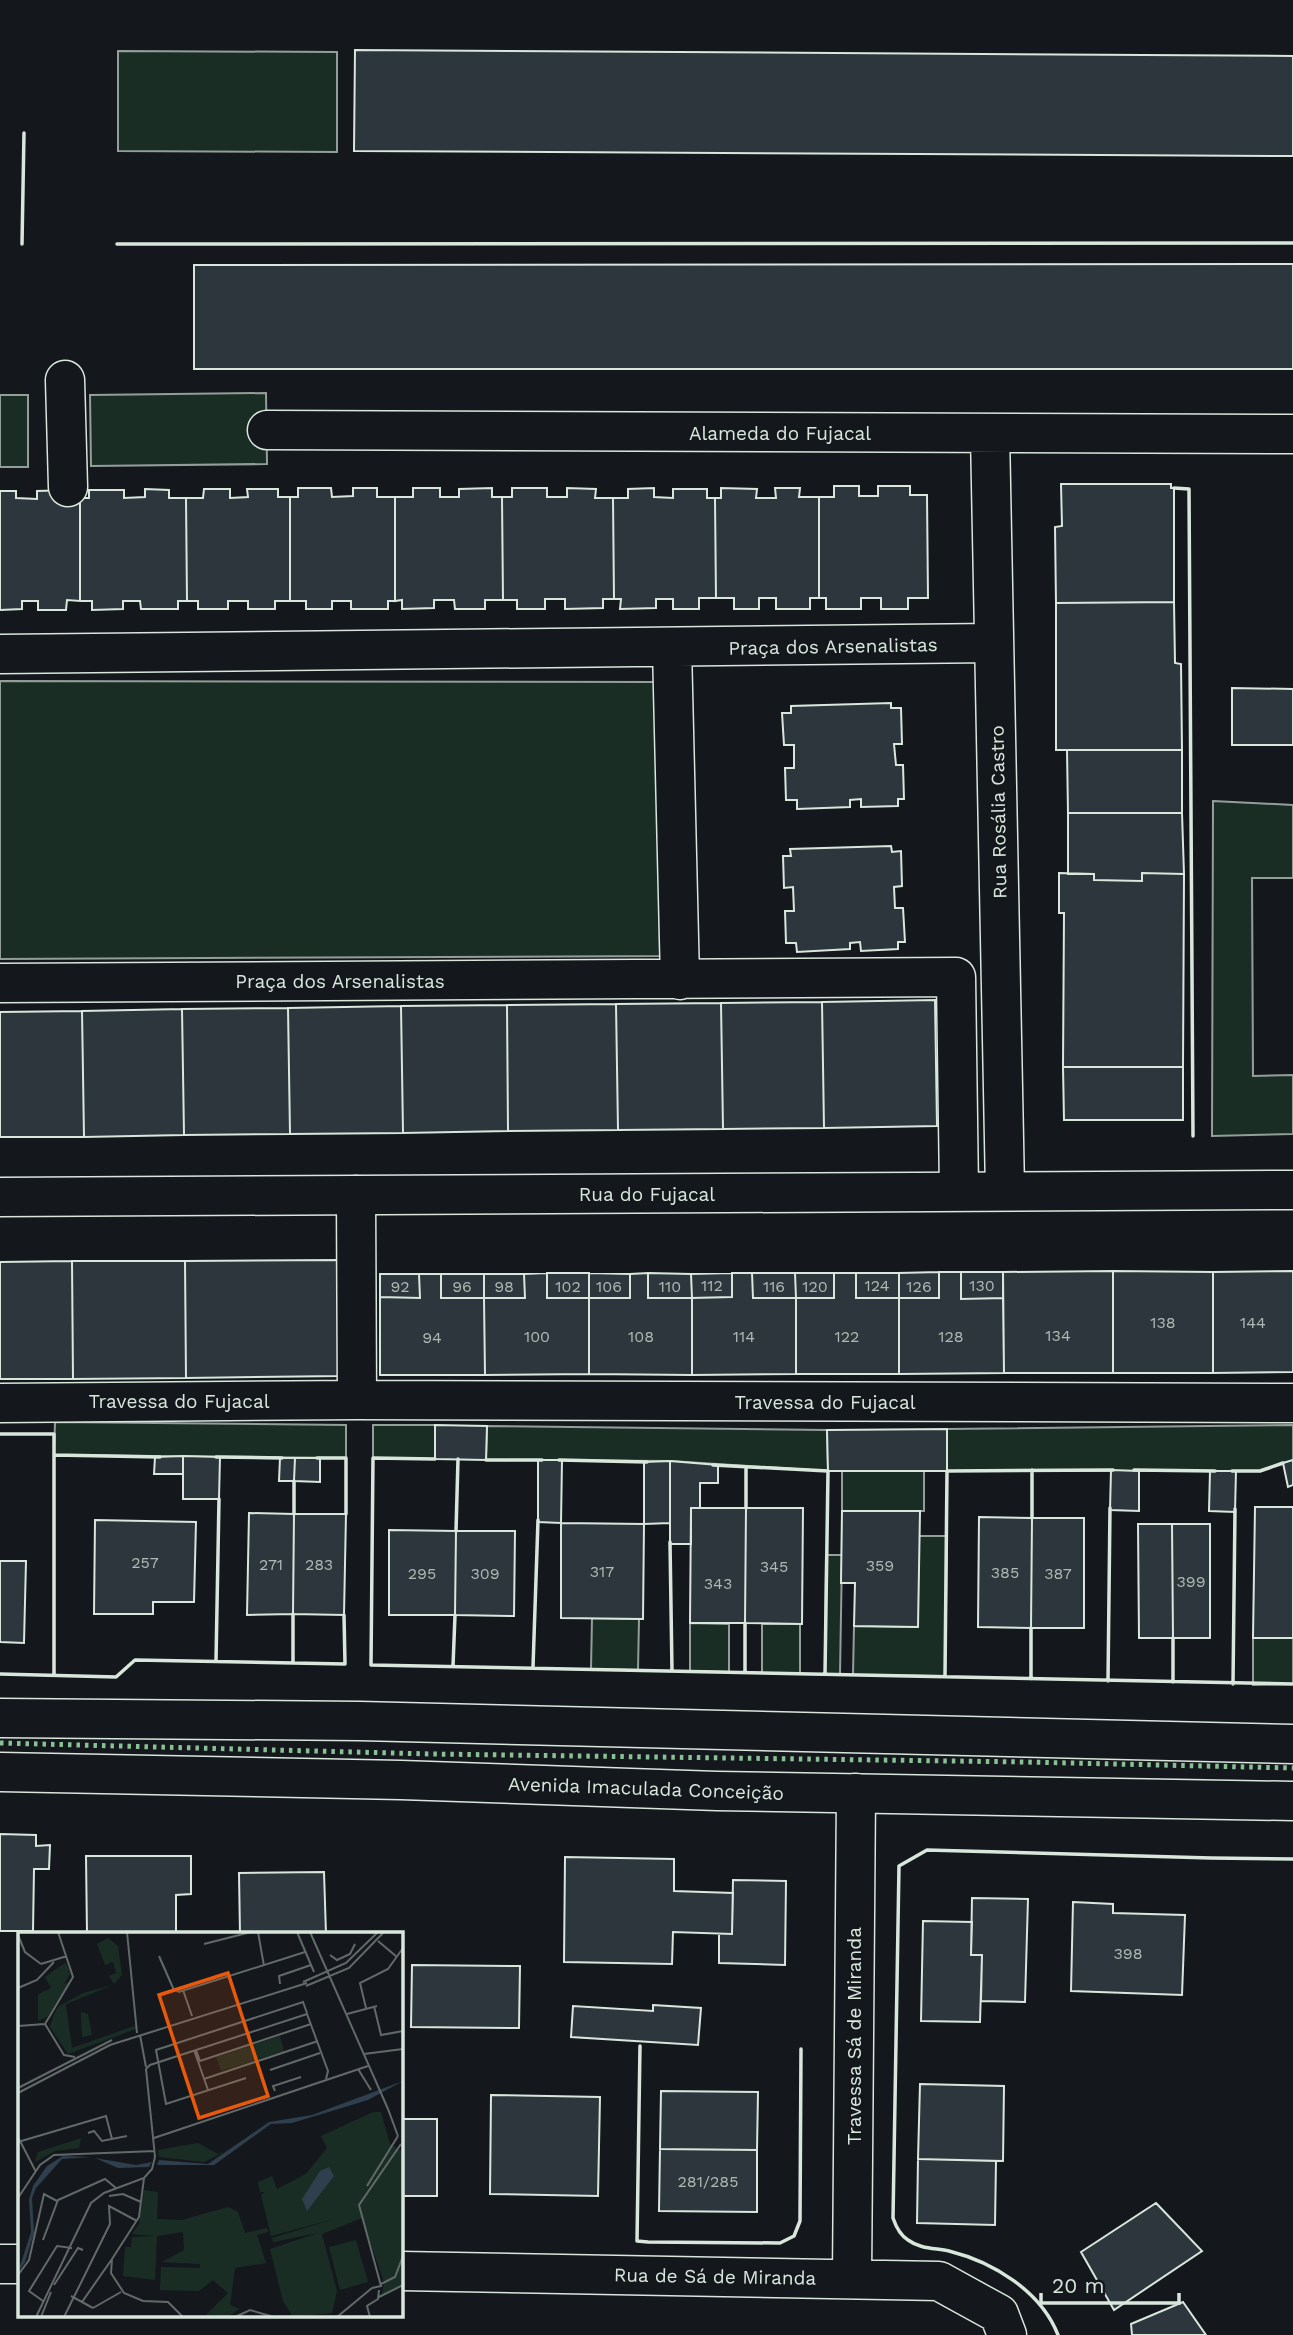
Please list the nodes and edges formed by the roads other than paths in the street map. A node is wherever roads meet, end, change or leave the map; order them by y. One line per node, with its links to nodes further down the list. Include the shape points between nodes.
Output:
1 (65, 380): 5 (street)
2 (267, 430): 3 (street, Alameda do Fujacal)
3 (990, 434): 4 (street, Alameda do Fujacal); 6 (street, Rua Rosália Castro)
4 (1293, 434)
5 (68, 487)
6 (995, 643): 7 (street, Praça dos Arsenalistas); 11 (street, Rua Rosália Castro)
7 (672, 648): 8 (street, Praça dos Arsenalistas); 9 (street)
8 (0, 654)
9 (680, 980): 10 (street, Praça dos Arsenalistas); 13 (street, Praça dos Arsenalistas, via 956,977)
10 (0, 983)
11 (1005, 1190): 12 (street, Rua do Fujacal); 13 (street, Rua do Fujacal)
12 (1293, 1190)
13 (959, 1191): 14 (street, Rua do Fujacal)
14 (356, 1195): 15 (street, Rua do Fujacal); 16 (street)
15 (0, 1197)
16 (357, 1400): 17 (street, Travessa do Fujacal); 18 (street, Travessa do Fujacal)
17 (0, 1403)
18 (1293, 1404)
19 (0, 1718): 20 (street, via 360,1721)
20 (1293, 1744)
21 (0, 1772): 22 (street, Avenida Imaculada Conceição)
22 (856, 1793): 23 (street, Avenida Imaculada Conceição); 27 (street, Travessa Sá de Miranda)
23 (1293, 1801)
24 (0, 2264): 25 (street)
25 (18, 2264)
26 (402, 2271): 27 (street, Rua de Sá de Miranda)
27 (852, 2279): 28 (street, Rua de Sá de Miranda, via 940,2281 999,2314)
28 (1007, 2335)

